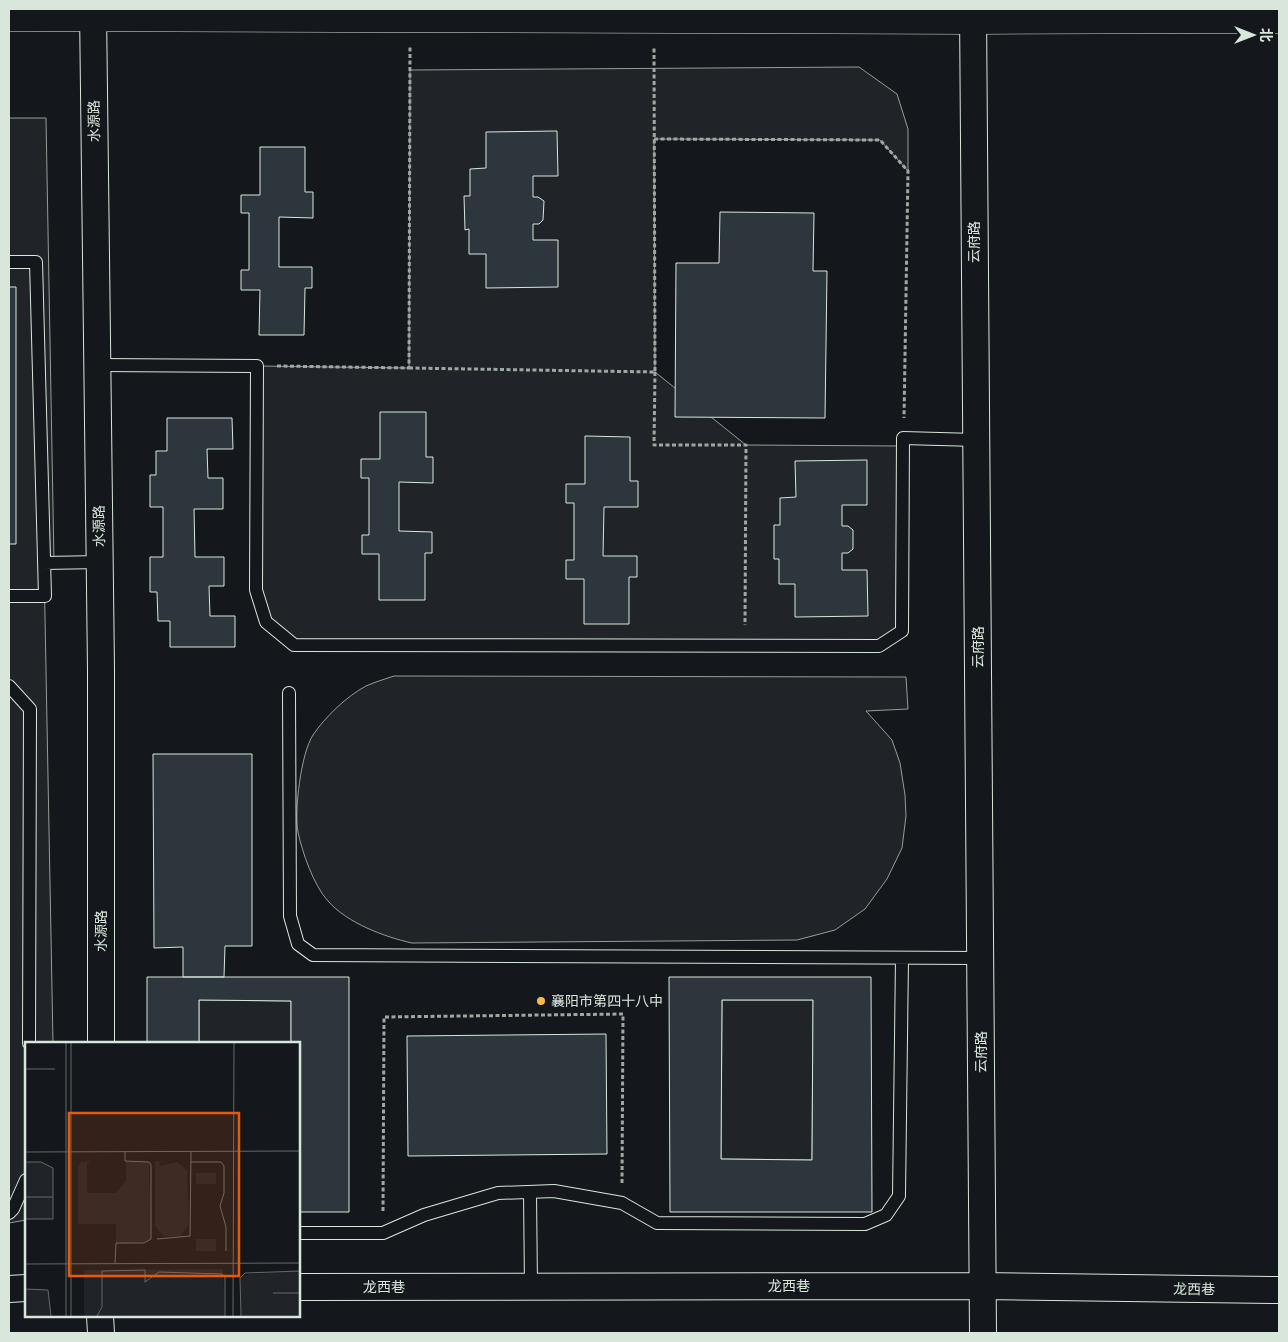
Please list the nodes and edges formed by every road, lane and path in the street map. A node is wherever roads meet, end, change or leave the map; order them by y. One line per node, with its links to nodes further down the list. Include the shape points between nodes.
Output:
1 (93, 13): 3 (street); 4 (street); 9 (street, 水源路)
2 (973, 14): 5 (street); 6 (street); 14 (street, 云府路)
3 (9, 17)
4 (410, 18): 6 (street); 11 (path)
5 (1279, 18)
6 (654, 19): 7 (path)
7 (654, 139): 12 (path); 13 (path, via 880,140 908,171)
8 (9, 262): 16 (lane, via 36,262)
9 (97, 365): 10 (lane); 15 (street, 水源路)
10 (257, 366): 11 (path); 18 (lane, via 256,590 266,622 294,645)
11 (409, 368): 12 (path)
12 (655, 372): 18 (path, via 654,444 746,445)
13 (903, 438): 14 (lane); 18 (lane, via 902,631 879,646)
14 (976, 440): 22 (street, 云府路)
15 (100, 562): 16 (lane); 24 (street, 水源路)
16 (44, 563): 17 (lane, via 45,596)
17 (9, 596)
18 (745, 646)
19 (9, 686): 23 (lane, via 30,709)
20 (290, 693): 21 (lane, via 290,916 298,944 313,955)
21 (902, 958): 22 (lane); 27 (lane, via 899,1196 886,1215 865,1224 657,1223)
22 (980, 958): 31 (street, 云府路)
23 (29, 1042)
24 (101, 1042)
25 (25, 1182): 28 (lane)
26 (530, 1192): 27 (lane, via 554,1191); 30 (lane, via 498,1193 424,1215); 33 (lane)
27 (622, 1203): 30 (path, via 623,1014 384,1017)
28 (9, 1213)
29 (300, 1233): 30 (lane)
30 (383, 1233)
31 (983, 1286): 33 (street, 龙西巷); 36 (street, 龙西巷); 39 (street, 云府路)
32 (300, 1287): 33 (street, 龙西巷)
33 (531, 1287)
34 (25, 1288): 35 (street)
35 (9, 1289)
36 (1279, 1290)
37 (100, 1317): 38 (street)
38 (100, 1333)
39 (983, 1333)

